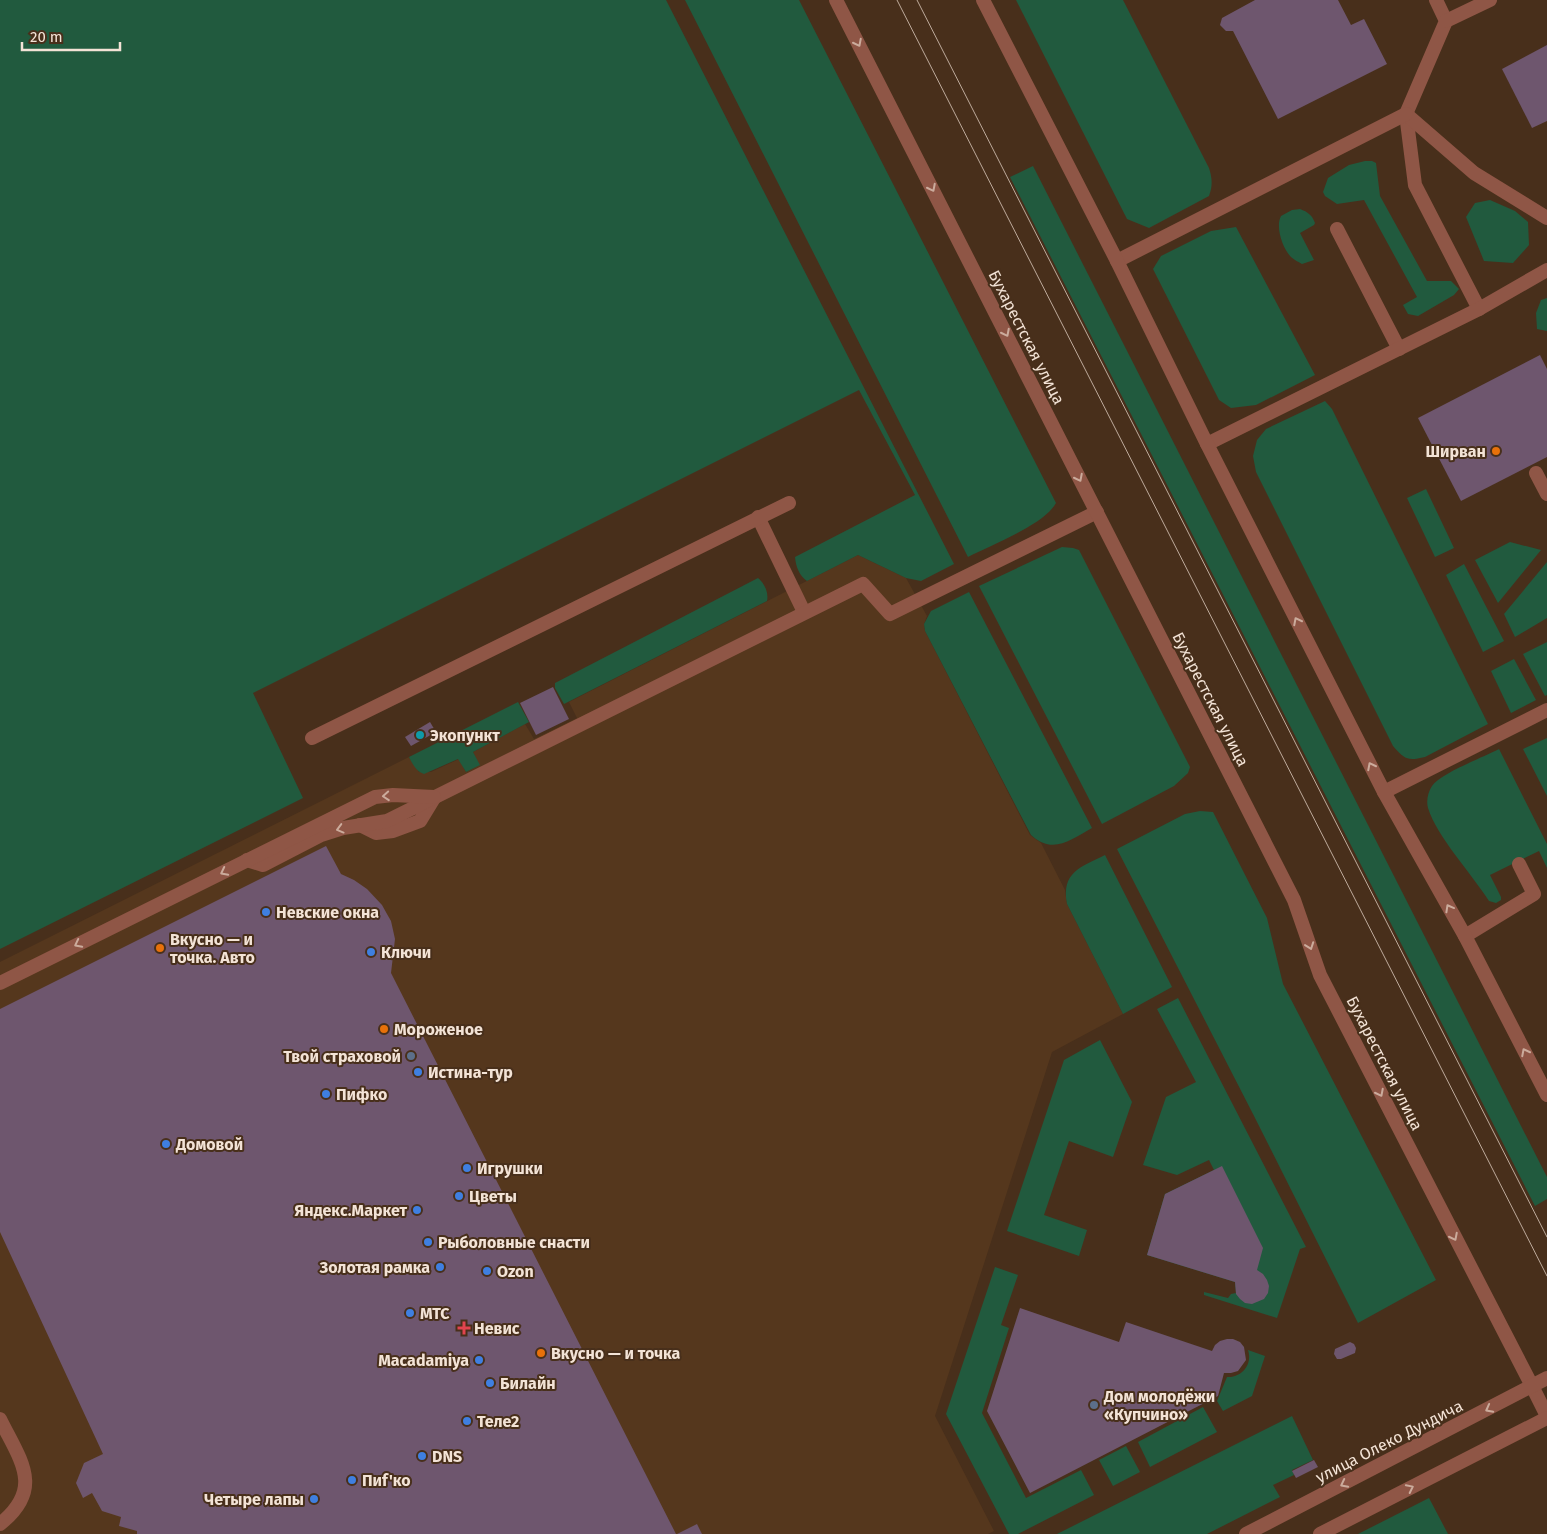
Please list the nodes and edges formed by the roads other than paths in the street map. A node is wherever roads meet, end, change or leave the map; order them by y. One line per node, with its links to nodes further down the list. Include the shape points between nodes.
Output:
1 (836, 0): 17 (street, Бухарестская улица, one-way to 17)
2 (983, 0): 9 (street)
3 (1436, 0): 5 (street)
4 (1490, 0): 5 (street)
5 (1446, 21): 6 (street)
6 (1406, 114): 7 (street, via 1474,173); 9 (street); 11 (street, via 1415,185)
7 (1547, 218)
8 (1338, 229): 12 (street)
9 (1117, 261): 13 (street)
10 (1547, 270): 11 (street)
11 (1479, 309): 12 (street)
12 (1399, 349): 13 (street)
13 (1208, 444): 22 (street, one-way to 13)
14 (1536, 473): 15 (street)
15 (1547, 494)
16 (788, 503): 18 (street)
17 (1097, 512): 19 (street, via 890,614 863,584); 30 (street, Бухарестская улица, one-way to 30, via 1294,900 1320,975)
18 (758, 517): 19 (street); 21 (street)
19 (804, 612): 23 (street)
20 (1547, 710): 22 (street)
21 (312, 738)
22 (1384, 792): 26 (street, one-way to 22)
23 (435, 797): 24 (street, one-way to 24, via 375,797); 24 (street, one-way to 24, via 387,821 321,835 263,865)
24 (247, 860): 27 (street, one-way to 27)
25 (1518, 864): 26 (street, via 1534,894)
26 (1465, 936): 28 (street, one-way to 26)
27 (0, 983)
28 (1547, 1095)
29 (1547, 1378): 30 (street, улица Олеко Дундича)
30 (1532, 1386): 31 (street, Бухарестская улица); 34 (street, улица Олеко Дундича, one-way to 34)
31 (1547, 1417): 35 (street, one-way to 31)
32 (0, 1419): 33 (street, via 24,1466 26,1481 23,1497)
33 (0, 1524)
34 (1246, 1534)
35 (1320, 1534)

